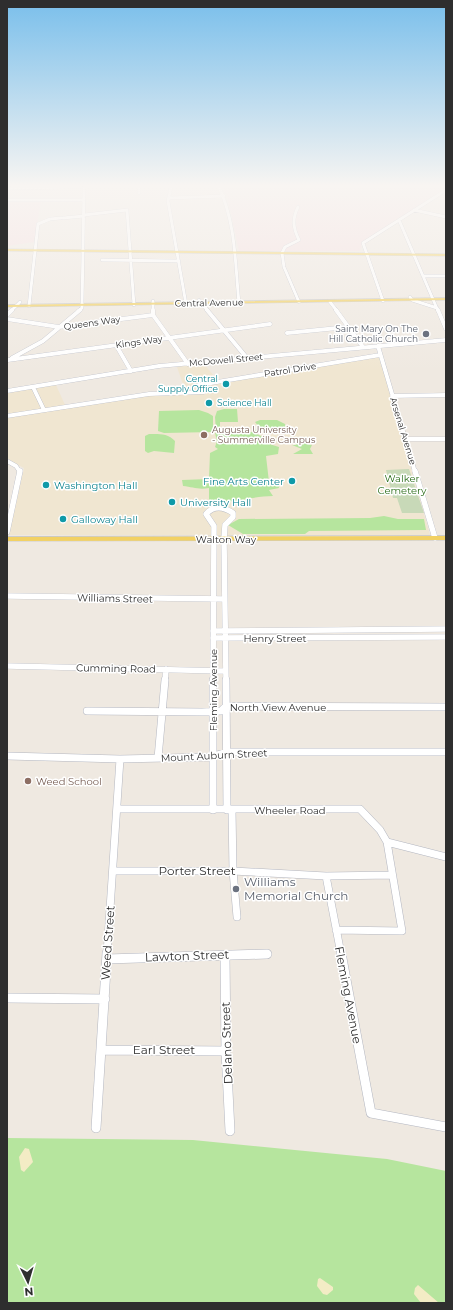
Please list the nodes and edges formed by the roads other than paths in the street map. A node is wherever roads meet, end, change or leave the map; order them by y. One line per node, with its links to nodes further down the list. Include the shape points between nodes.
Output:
1 (130, 248): 10 (street)
2 (176, 248): 11 (street)
3 (234, 248): 12 (street)
4 (289, 248): 13 (street)
5 (365, 248): 14 (street)
6 (411, 248): 15 (street)
7 (7, 250): 8 (main road)
8 (35, 251): 9 (main road); 36 (street)
9 (82, 251): 10 (main road); 33 (street)
10 (130, 252): 11 (main road); 18 (street)
11 (177, 252): 12 (main road); 19 (street)
12 (235, 253): 13 (main road); 27 (street)
13 (285, 254): 14 (main road); 26 (street, via 285,271 297,292)
14 (367, 254): 15 (main road); 22 (street)
15 (414, 255): 16 (main road); 20 (street)
16 (446, 255)
17 (102, 260): 18 (street)
18 (130, 261): 19 (street); 34 (street)
19 (178, 261): 29 (street)
20 (423, 276): 21 (street); 24 (street)
21 (446, 276)
22 (382, 299): 23 (main road, Central Avenue); 26 (main road, Central Avenue); 31 (main road, Central Avenue)
23 (411, 299): 24 (main road, Central Avenue); 38 (street, Central Avenue)
24 (434, 299): 25 (main road, Central Avenue); 38 (street)
25 (446, 299)
26 (298, 300): 27 (main road, Central Avenue); 31 (main road, Central Avenue)
27 (239, 301): 30 (main road, Central Avenue)
28 (153, 302): 29 (main road, Central Avenue); 34 (main road, Central Avenue); 40 (street)
29 (186, 302): 30 (main road, Central Avenue)
30 (201, 302): 46 (street)
31 (330, 302): 44 (street)
32 (7, 303): 35 (main road, Central Avenue)
33 (82, 303): 34 (main road, Central Avenue); 36 (main road, Central Avenue); 43 (street, via 79,311)
34 (134, 303)
35 (19, 304): 36 (main road, Central Avenue); 37 (main road, Central Avenue); 39 (street)
36 (29, 304)
37 (7, 306)
38 (437, 308): 45 (street)
39 (7, 315)
40 (153, 315): 43 (street, Queens Way); 48 (street)
41 (7, 319): 43 (street, Queens Way)
42 (270, 324): 46 (street, Kings Way)
43 (59, 327): 55 (street, Kings Way, via 43,341)
44 (348, 327): 47 (street); 52 (street)
45 (446, 329)
46 (224, 330): 48 (street, Kings Way); 54 (street)
47 (287, 334)
48 (170, 337): 50 (street, Kings Way); 56 (street)
49 (446, 340): 51 (street, McDowell Street)
50 (116, 345): 55 (street, Kings Way); 57 (street)
51 (378, 346): 52 (street, McDowell Street); 53 (street, Arsenal Avenue)
52 (363, 348): 54 (street, McDowell Street)
53 (380, 355): 58 (street, Patrol Drive); 63 (street, Arsenal Avenue)
54 (247, 358): 56 (street, McDowell Street)
55 (7, 359)
56 (188, 364): 57 (street, McDowell Street)
57 (131, 371): 59 (street, McDowell Street)
58 (199, 385)
59 (33, 387): 60 (street, McDowell Street); 64 (street)
60 (7, 391)
61 (204, 392): 64 (street, via 160,393)
62 (446, 395): 63 (street)
63 (392, 396): 66 (street, Arsenal Avenue)
64 (44, 410): 65 (street)
65 (7, 416)
66 (406, 439): 67 (street); 70 (street, Arsenal Avenue)
67 (446, 439)
68 (7, 461): 69 (street, via 20,471)
69 (7, 532)
70 (435, 538): 71 (main road, Walton Way); 73 (main road, Walton Way)
71 (446, 538)
72 (213, 539): 73 (main road, Walton Way); 73 (street, Fleming Avenue, via 214,526 206,514 211,509 223,508 232,513 233,517 225,525); 74 (main road, Walton Way); 75 (street, Fleming Avenue)
73 (224, 539): 76 (street, Fleming Avenue)
74 (7, 540)
75 (213, 570): 76 (street); 78 (street, Fleming Avenue)
76 (224, 570): 79 (street, Fleming Avenue)
77 (7, 596): 78 (street, Williams Street)
78 (213, 599): 79 (street, Williams Street); 82 (street, Fleming Avenue)
79 (224, 599): 83 (street, Fleming Avenue)
80 (411, 629): 81 (street, Henry Street); 84 (street, Henry Street); 85 (street)
81 (446, 629)
82 (213, 630): 83 (street, Henry Street); 87 (street, Fleming Avenue)
83 (225, 630): 84 (street, Henry Street); 88 (street, Fleming Avenue)
84 (336, 630): 89 (street)
85 (412, 637): 86 (street, Henry Street); 89 (street, Henry Street)
86 (446, 637)
87 (213, 638): 88 (street, Henry Street); 92 (street, Fleming Avenue)
88 (225, 638): 89 (street, Henry Street); 93 (street, Fleming Avenue)
89 (336, 638)
90 (7, 666): 91 (street, Cumming Road)
91 (166, 668): 92 (street, Cumming Road); 98 (street)
92 (212, 670): 93 (street, Cumming Road); 97 (street, Fleming Avenue)
93 (224, 671): 94 (street, Fleming Avenue)
94 (226, 706): 95 (street, North View Avenue); 97 (street, North View Avenue, via 221,711); 99 (street, Fleming Avenue)
95 (446, 707)
96 (87, 711): 98 (street, North View Avenue)
97 (213, 712): 98 (street, North View Avenue); 102 (street, Fleming Avenue)
98 (163, 713): 103 (street)
99 (227, 752): 100 (street, Mount Auburn Street); 102 (street, Mount Auburn Street); 107 (street, Fleming Avenue)
100 (446, 752)
101 (7, 756): 104 (street, Mount Auburn Street)
102 (213, 756): 103 (street, Mount Auburn Street); 106 (street, Fleming Avenue)
103 (158, 758): 104 (street, Mount Auburn Street)
104 (120, 759): 105 (street, Weed Street)
105 (117, 809): 106 (street, Wheeler Road); 110 (street, Weed Street)
106 (213, 810): 107 (street, Wheeler Road)
107 (230, 810): 108 (street, Wheeler Road, via 360,809 380,830); 111 (street, Fleming Avenue)
108 (387, 842): 109 (street); 112 (street)
109 (446, 857)
110 (113, 871): 111 (street, Porter Street); 118 (street, Weed Street)
111 (233, 871): 113 (street, Porter Street); 114 (street, Fleming Avenue)
112 (392, 875): 113 (street, Porter Street); 115 (street, via 402,931)
113 (326, 876): 115 (street, Fleming Avenue)
114 (237, 917)
115 (336, 930): 123 (street, Fleming Avenue, via 370,1113)
116 (267, 954): 117 (street, Lawton Street)
117 (225, 956): 118 (street, Lawton Street); 122 (street, Delano Street)
118 (107, 959): 120 (street, Weed Street)
119 (7, 998): 120 (street)
120 (105, 999): 121 (street, Weed Street)
121 (101, 1050): 122 (street, Earl Street); 124 (street, Weed Street)
122 (226, 1051): 125 (street, Delano Street)
123 (446, 1127)
124 (96, 1128)
125 (230, 1131)

